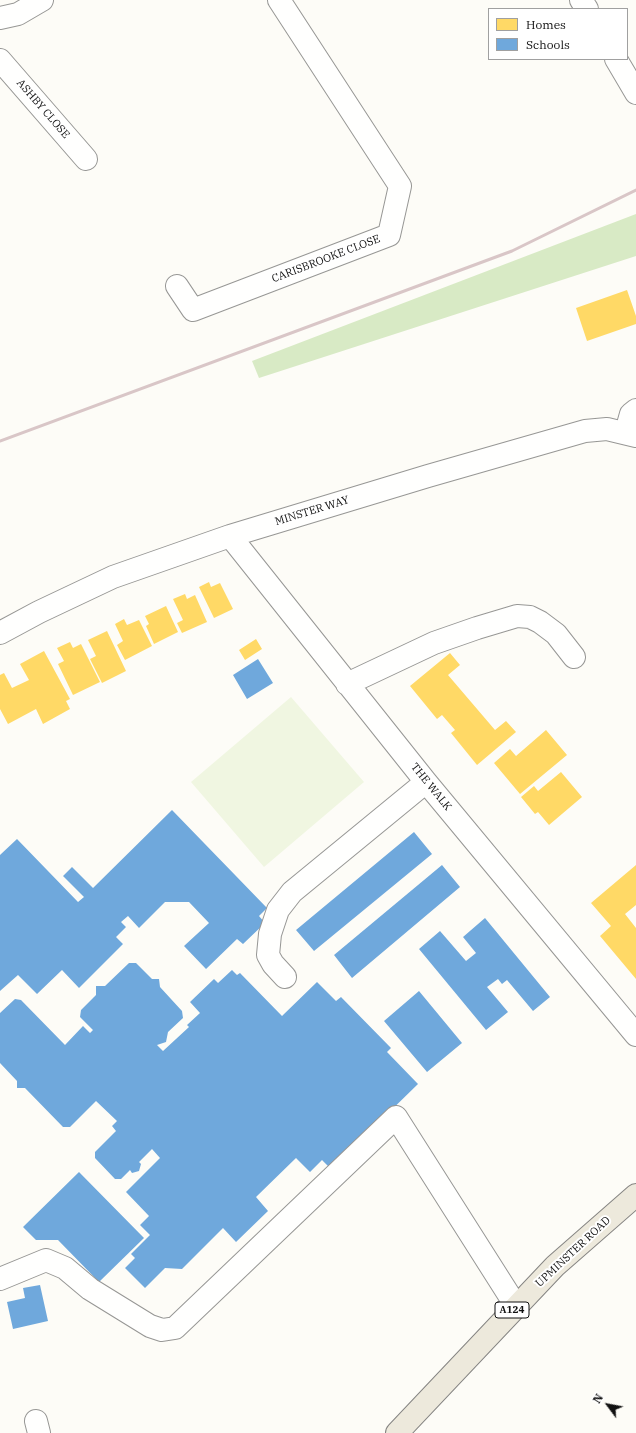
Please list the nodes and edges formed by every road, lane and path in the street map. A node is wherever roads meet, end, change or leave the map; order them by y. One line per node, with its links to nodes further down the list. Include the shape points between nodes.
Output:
1 (42, 0): 3 (street, via 18,14)
2 (279, 0): 8 (street, CARISBROOKE CLOSE, via 400,186 389,235 193,310)
3 (0, 18)
4 (0, 60): 7 (street, ASHBY CLOSE)
5 (617, 60): 6 (street)
6 (636, 93)
7 (86, 159)
8 (177, 286)
9 (636, 410): 10 (street, via 631,414)
10 (631, 434): 11 (street, MINSTER WAY, via 607,429 585,430)
11 (230, 536): 12 (street, MINSTER WAY, via 113,578); 14 (street, THE WALK)
12 (0, 633)
13 (574, 657): 14 (street, via 556,634 540,622 530,617 517,616 434,644)
14 (347, 684): 15 (street, THE WALK)
15 (426, 782): 16 (street, via 292,892 278,910 270,934 268,955); 17 (street, THE WALK)
16 (285, 977)
17 (636, 1035)
18 (636, 1195): 20 (main road, UPMINSTER ROAD / A124, via 555,1266)
19 (0, 1279): 20 (street, via 46,1260 65,1268 90,1289 150,1326 162,1330 175,1328 396,1117)
20 (516, 1306): 21 (main road, UPMINSTER ROAD / A124)
21 (397, 1433)

